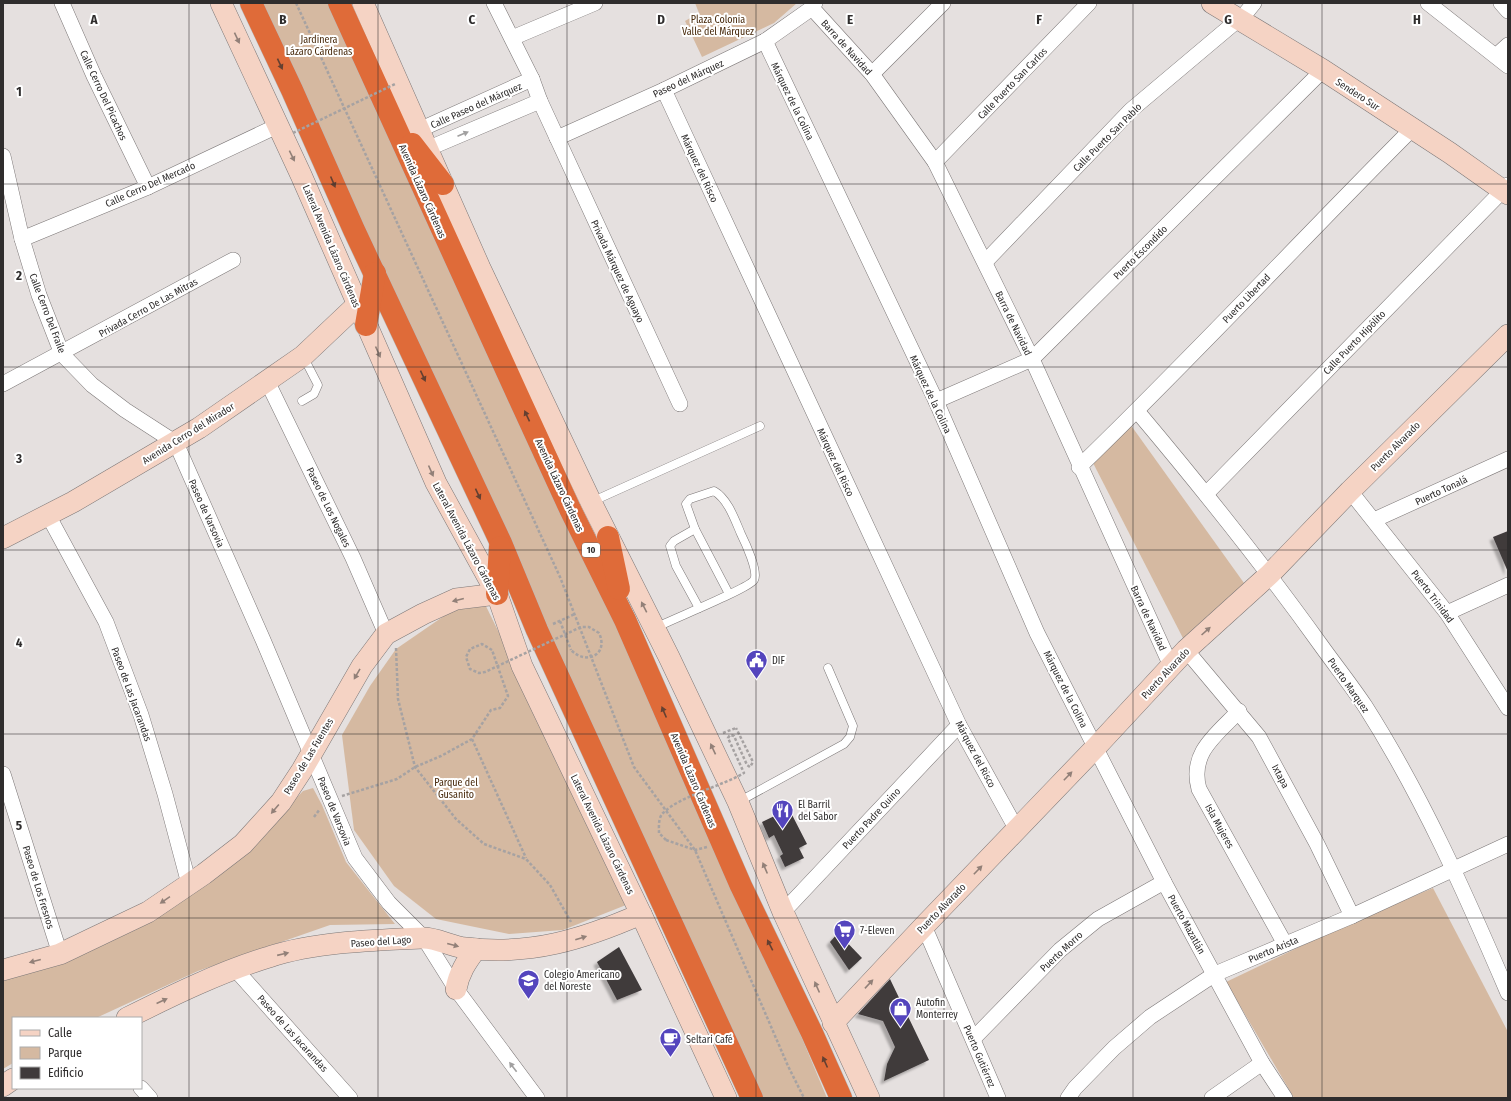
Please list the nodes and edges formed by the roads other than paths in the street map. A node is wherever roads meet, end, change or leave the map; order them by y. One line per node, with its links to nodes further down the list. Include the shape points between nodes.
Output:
1 (62, 3): 34 (street, Calle Cerro Del Picachos)
2 (220, 3): 26 (street, Lateral Avenida Lázaro Cárdenas, one-way to 26)
3 (251, 3): 39 (highway, one-way to 39)
4 (339, 3): 24 (highway, Avenida Lázaro Cárdenas / 10)
5 (362, 3): 28 (street)
6 (494, 3): 15 (street)
7 (595, 3): 15 (street)
8 (943, 3): 21 (street)
9 (1089, 3): 32 (street, Calle Puerto San Carlos)
10 (1212, 3): 14 (street, Sendero Sur)
11 (1254, 3): 14 (street, Calle Puerto San Pablo)
12 (1428, 3): 18 (street)
13 (814, 5): 16 (street, Paseo del Márquez); 21 (street, Barra de Navidad)
14 (1238, 20): 20 (street, Sendero Sur); 38 (street, Calle Puerto San Pablo, via 1132,110)
15 (512, 38): 22 (street, Privada Márquez de Aguayo)
16 (765, 41): 23 (street, Paseo del Márquez); 49 (street, Márquez de la Colina)
17 (1508, 44): 18 (street)
18 (1496, 56): 19 (street)
19 (1508, 66)
20 (1323, 70): 27 (street, Sendero Sur); 45 (street, Puerto Escondido)
21 (872, 74): 32 (street, Barra de Navidad)
22 (532, 80): 25 (street, Privada Márquez de Aguayo); 28 (street, Calle Paseo del Márquez)
23 (664, 90): 29 (street, Paseo del Márquez); 79 (street, Márquez del Risco)
24 (388, 92): 33 (highway, via 391,119); 71 (highway, Avenida Lázaro Cárdenas / 10, one-way to 24, via 564,495)
25 (540, 100): 29 (street, Privada Márquez de Aguayo); 30 (street, Calle Paseo del Márquez, one-way to 25)
26 (285, 129): 34 (street, Calle Cerro Del Mercado); 40 (street, Lateral Avenida Lázaro Cárdenas, one-way to 40, via 301,175)
27 (1412, 129): 35 (street, Sendero Sur); 51 (street, Puerto Libertad)
28 (419, 130): 30 (street)
29 (557, 138): 50 (street, Privada Márquez de Aguayo)
30 (427, 149): 33 (street)
31 (3, 156): 36 (street, Calle Cerro Del Fraile)
32 (935, 162): 38 (street, Barra de Navidad)
33 (443, 184): 58 (street)
34 (148, 187): 36 (street, Calle Cerro Del Mercado)
35 (1506, 190): 57 (street, Calle Puerto Hipólito)
36 (22, 239): 43 (street, Calle Cerro Del Fraile, via 39,295)
37 (233, 260): 43 (street, Privada Cerro De Las Mitras)
38 (985, 262): 45 (street, Barra de Navidad)
39 (375, 273): 41 (highway); 64 (highway, one-way to 64)
40 (357, 305): 41 (street, Lateral Avenida Lázaro Cárdenas); 44 (street, Avenida Cerro del Mirador)
41 (366, 325): 67 (street, Lateral Avenida Lázaro Cárdenas, one-way to 67, via 436,483)
42 (1508, 335): 56 (street, Puerto Alvarado)
43 (62, 354): 47 (street, Privada Cerro De Las Mitras); 53 (street, Calle Cerro Del Fraile, via 92,385)
44 (303, 356): 46 (street, Avenida Cerro del Mirador); 48 (lane, via 318,386 314,394)
45 (1032, 359): 49 (street, Puerto Escondido); 55 (street, Barra de Navidad)
46 (267, 381): 53 (street, Avenida Cerro del Mirador); 73 (street, Paseo de Los Nogales, via 353,558)
47 (3, 384)
48 (302, 401)
49 (936, 401): 80 (street, Márquez de la Colina, via 1037,633)
50 (680, 404)
51 (1136, 411): 55 (street, Puerto Libertad); 57 (street, Puerto Marquez)
52 (760, 426): 58 (lane)
53 (176, 443): 59 (street, Avenida Cerro del Mirador); 81 (street, Paseo de Varsovia)
54 (1508, 459): 60 (street, Puerto Tonalá)
55 (1079, 467): 75 (street, Barra de Navidad)
56 (1350, 491): 60 (street, Puerto Trinidad); 65 (street, Puerto Alvarado)
57 (1206, 494): 65 (street, Puerto Marquez)
58 (591, 502): 62 (street)
59 (48, 515): 63 (street, Avenida Cerro del Mirador); 88 (street, Paseo de Las Jacarandas, via 106,622 141,715)
60 (1374, 520): 70 (street, Puerto Trinidad)
61 (695, 529): 68 (lane); 68 (lane, via 686,504 690,498 714,491 720,495 748,548 756,575 754,581); 69 (lane, via 670,546 676,566)
62 (608, 537): 71 (highway); 72 (street, one-way to 62)
63 (3, 538)
64 (501, 543): 67 (highway); 113 (highway, via 537,630)
65 (1270, 574): 74 (street, Puerto Alvarado, one-way to 65); 86 (street, Puerto Marquez, via 1365,706)
66 (1508, 585): 70 (street)
67 (497, 594): 73 (street, Paseo de Las Fuentes, one-way to 73, via 456,600); 90 (street, Lateral Avenida Lázaro Cárdenas, via 522,666)
68 (729, 594): 69 (lane)
69 (699, 608): 72 (lane)
70 (1447, 613): 77 (street, Puerto Trinidad)
71 (625, 620): 114 (highway, Avenida Lázaro Cárdenas / 10, one-way to 71, via 710,820)
72 (655, 628): 83 (street, one-way to 72)
73 (386, 634): 81 (street, Paseo de Las Fuentes, one-way to 81, via 362,666)
74 (1186, 650): 75 (street, Puerto Alvarado); 78 (street, Ixtapa)
75 (1171, 666): 80 (street, Puerto Alvarado)
76 (828, 668): 83 (lane, via 853,726 850,737 844,744)
77 (1508, 708)
78 (1239, 712): 91 (street, Ixtapa, via 1259,737 1276,767); 94 (street, Isla Mujeres, via 1205,748 1196,767 1196,776 1199,789)
79 (959, 724): 84 (street, Márquez del Risco); 89 (street, Puerto Padre Quino)
80 (1096, 747): 84 (street, Puerto Alvarado, one-way to 80); 87 (street, Puerto Mazatlán)
81 (311, 752): 88 (street, Paseo de Las Fuentes, one-way to 88, via 293,784 263,824 243,844); 93 (street, Paseo de Varsovia, via 355,858 389,903)
82 (3, 774): 96 (street, Paseo de Los Fresnos)
83 (738, 802): 89 (street, one-way to 83)
84 (1017, 830): 92 (street, Puerto Alvarado, one-way to 84)
85 (1508, 844): 86 (street, Puerto Arista)
86 (1454, 869): 91 (street, Puerto Arista); 101 (street, Puerto Marquez)
87 (1164, 882): 99 (street, Puerto Mazatlán); 104 (street, Puerto Morro, via 1098,919 1060,950)
88 (189, 884): 96 (street, Paseo de Las Fuentes, one-way to 96, via 148,912)
89 (783, 912): 103 (street, one-way to 89)
90 (641, 914): 95 (street, Paseo del Lago, one-way to 90, via 543,947 577,939); 112 (street, Lateral Avenida Lázaro Cárdenas)
91 (1352, 916): 94 (street, Puerto Arista)
92 (924, 926): 103 (street, Puerto Alvarado, one-way to 92); 104 (street, Puerto Gutiérrez)
93 (424, 938): 95 (street, Paseo del Lago, one-way to 95); 97 (street, Paseo del Lago, one-way to 93, via 270,956 307,948); 100 (street, Paseo de Varsovia)
94 (1285, 944): 99 (street, Puerto Arista)
95 (476, 949): 100 (street, via 458,977)
96 (60, 954): 98 (street, Paseo de Las Fuentes, one-way to 98)
97 (235, 969): 102 (street, Paseo del Lago, one-way to 97); 110 (street, Paseo de Las Jacarandas)
98 (3, 970)
99 (1215, 974): 105 (street, Puerto Mazatlán); 117 (street, Puerto Arista, via 1150,1017 1114,1048)
100 (456, 989): 111 (street, Paseo de Varsovia, one-way to 100)
101 (1508, 993)
102 (129, 1017)
103 (833, 1023): 115 (street)
104 (973, 1039): 116 (street, Puerto Gutiérrez)
105 (1262, 1063): 118 (street); 119 (street, Puerto Mazatlán)
106 (12, 1080): 107 (street)
107 (3, 1086)
108 (142, 1089): 109 (street)
109 (150, 1098)
110 (350, 1098)
111 (537, 1098)
112 (726, 1098)
113 (752, 1098)
114 (841, 1098)
115 (869, 1098)
116 (998, 1098)
117 (1068, 1098)
118 (1212, 1098)
119 (1285, 1098)

